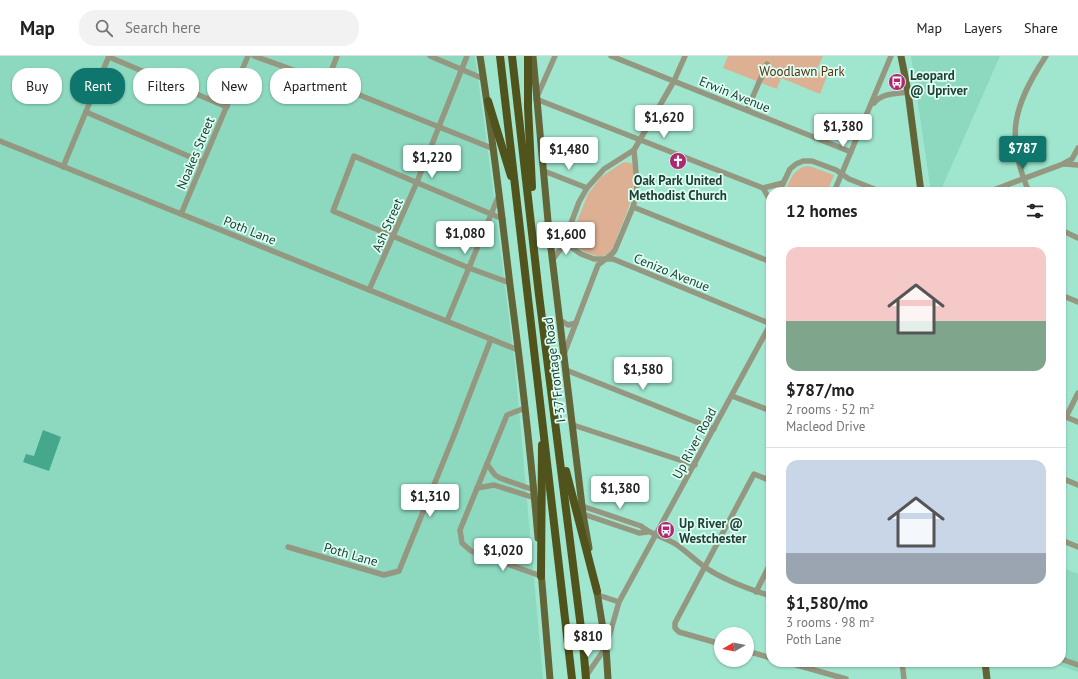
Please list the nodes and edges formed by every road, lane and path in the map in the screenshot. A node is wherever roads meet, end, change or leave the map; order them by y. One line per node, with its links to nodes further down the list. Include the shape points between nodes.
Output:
1 (109, 56): 31 (street); 33 (street)
2 (248, 56): 31 (street, Noakes Street)
3 (254, 56): 19 (street)
4 (337, 56): 20 (street)
5 (430, 56): 21 (street)
6 (467, 56): 21 (street, Ash Street)
7 (480, 56): 22 (main road)
8 (500, 56): 65 (highway)
9 (512, 56): 75 (highway)
10 (528, 56): 75 (highway, via 530,160 536,233)
11 (533, 56): 24 (main road, I-37 Frontage Road)
12 (555, 56): 25 (street)
13 (611, 56): 23 (street, Erwin Avenue)
14 (685, 56): 23 (street)
15 (892, 56): 30 (street)
16 (901, 56): 26 (main road)
17 (1046, 56): 47 (street, via 1028,86 1016,123 1015,146)
18 (767, 64): 32 (street)
19 (288, 68)
20 (332, 68)
21 (462, 70): 22 (street); 34 (street, Ash Street)
22 (484, 79): 29 (main road)
23 (674, 81): 32 (street, Erwin Avenue); 35 (street)
24 (535, 82): 25 (street); 28 (main road, I-37 Frontage Road)
25 (544, 82): 28 (street)
26 (908, 92): 30 (street, via 877,98); 50 (main road)
27 (361, 96): 34 (street)
28 (536, 99): 35 (street); 45 (main road, I-37 Frontage Road)
29 (488, 101): 38 (main road); 65 (highway)
30 (871, 106): 40 (street)
31 (227, 107): 41 (street, Noakes Street)
32 (747, 110): 40 (street, Erwin Avenue)
33 (86, 112): 41 (street); 44 (street)
34 (440, 127): 38 (street); 48 (street, Ash Street)
35 (640, 139): 39 (street); 62 (street)
36 (0, 141): 44 (street, Poth Lane)
37 (1078, 148): 42 (street, via 1072,159)
38 (494, 149): 64 (main road)
39 (634, 150): 61 (street, via 604,169); 66 (street, via 637,184)
40 (851, 152): 46 (street)
41 (202, 162): 68 (street, Noakes Street)
42 (1063, 164): 43 (street); 47 (street)
43 (1078, 165)
44 (63, 167): 68 (street, Poth Lane)
45 (544, 171): 61 (street); 70 (main road, I-37 Frontage Road)
46 (841, 174): 49 (street, via 812,161 803,161 790,169); 54 (street); 55 (street)
47 (1024, 179): 59 (street); 60 (street)
48 (417, 182): 67 (street); 72 (street, Ash Street); 72 (street, via 354,156 333,211)
49 (783, 182): 52 (street); 53 (street)
50 (920, 184): 56 (main road); 57 (main road); 58 (main road)
51 (766, 187): 62 (street)
52 (766, 187)
53 (781, 187)
54 (836, 187)
55 (869, 187)
56 (918, 187)
57 (920, 187)
58 (922, 187)
59 (1002, 187)
60 (1027, 187)
61 (587, 188): 74 (street, via 579,202)
62 (763, 188): 63 (street)
63 (766, 193)
64 (499, 195): 67 (street); 69 (main road)
65 (518, 198): 101 (highway)
66 (633, 207): 77 (street, via 615,250); 78 (street)
67 (491, 213): 69 (street); 79 (street)
68 (181, 214): 81 (street, Poth Lane)
69 (503, 219): 80 (main road)
70 (549, 232): 74 (street, Cenizo Avenue); 76 (main road, I-37 Frontage Road)
71 (1066, 232): 73 (street)
72 (394, 236): 79 (street); 81 (street, Ash Street)
73 (1078, 238)
74 (566, 242): 76 (street); 77 (street, Cenizo Avenue, via 582,254 594,259)
75 (534, 251): 103 (highway)
76 (553, 259): 84 (main road, I-37 Frontage Road)
77 (605, 259): 86 (street, Cenizo Avenue, via 613,259); 87 (street, via 598,265)
78 (766, 260)
79 (469, 268): 80 (street); 85 (street)
80 (510, 282): 90 (main road)
81 (370, 290): 85 (street, Poth Lane)
82 (1066, 297): 83 (street)
83 (1078, 302)
84 (560, 320): 87 (street, via 568,325); 91 (main road, I-37 Frontage Road)
85 (447, 321): 89 (street, Poth Lane)
86 (766, 321)
87 (576, 323): 91 (street)
88 (766, 332): 94 (street, Up River Road)
89 (491, 339): 90 (street, Poth Lane); 117 (street, Poth Lane, via 399,571 384,575)
90 (518, 350): 95 (main road)
91 (564, 354): 92 (main road, I-37 Frontage Road)
92 (566, 370): 100 (main road, I-37 Frontage Road); 102 (street)
93 (1078, 393): 97 (street)
94 (732, 396): 96 (street); 102 (street, Up River Road)
95 (525, 408): 104 (street, via 507,415); 112 (main road)
96 (766, 409)
97 (1066, 413)
98 (1066, 417): 99 (street)
99 (1078, 422)
100 (572, 425): 105 (street); 113 (main road, I-37 Frontage Road)
101 (544, 426): 120 (highway); 135 (highway)
102 (714, 429): 105 (street, Up River Road)
103 (558, 439): 122 (highway); 136 (highway)
104 (487, 464): 108 (street, via 495,475); 111 (street)
105 (695, 465): 114 (street, Up River Road)
106 (766, 479): 118 (street, via 754,474)
107 (1066, 480): 109 (street)
108 (505, 481): 110 (street); 112 (street)
109 (1078, 485)
110 (503, 487): 111 (street, via 490,484); 112 (street)
111 (477, 488): 120 (street, via 460,530 462,543 471,551)
112 (534, 494): 120 (main road)
113 (583, 510): 114 (street, via 639,533); 122 (main road, I-37 Frontage Road)
114 (656, 535): 118 (street, via 675,544); 124 (street, Up River Road)
115 (1066, 542): 116 (street)
116 (1078, 546)
117 (288, 547)
118 (705, 567): 121 (street, via 729,581); 125 (street, via 675,623 675,628 679,632)
119 (766, 572): 121 (street)
120 (541, 576): 134 (main road)
121 (756, 592): 123 (street)
122 (597, 593): 124 (street); 126 (main road, I-37 Frontage Road)
123 (766, 595)
124 (619, 602): 126 (street, Up River Road)
125 (714, 642)
126 (606, 647): 136 (street, Up River Road); 137 (main road, I-37 Frontage Road)
127 (754, 653): 128 (street)
128 (766, 657)
129 (1066, 661): 130 (street)
130 (1078, 665)
131 (804, 667): 138 (street)
132 (903, 667): 139 (street)
133 (986, 667): 140 (main road)
134 (550, 679)
135 (572, 679)
136 (585, 679)
137 (608, 679)
138 (846, 679)
139 (904, 679)
140 (987, 679)

